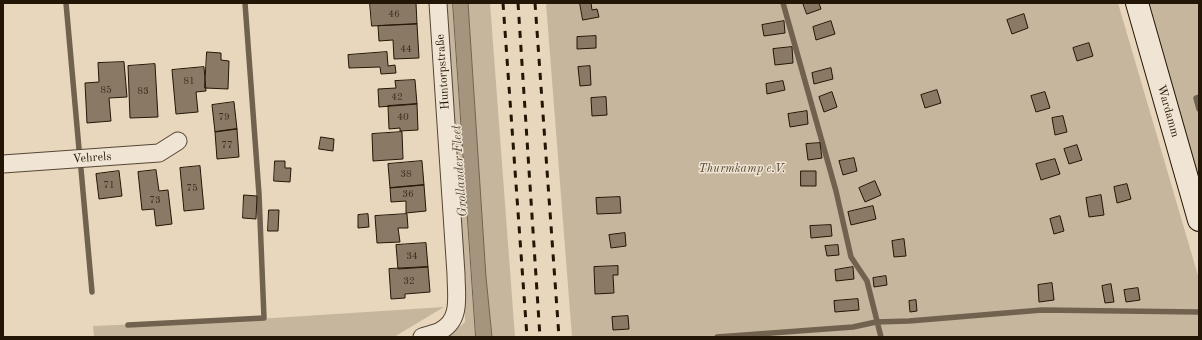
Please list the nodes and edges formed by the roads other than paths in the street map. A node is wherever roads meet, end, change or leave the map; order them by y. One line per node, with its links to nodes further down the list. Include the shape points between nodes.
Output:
1 (438, 3): 6 (street, Huntorpstraße, via 457,310 446,328)
2 (1137, 3): 5 (street, Wardamm)
3 (178, 141): 4 (street, Vehrels, via 159,153)
4 (3, 164)
5 (1199, 220)
6 (422, 337)

